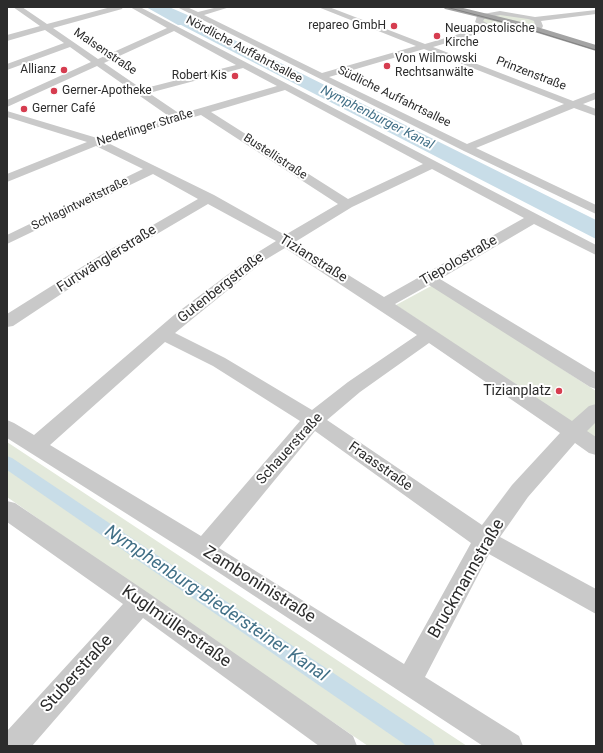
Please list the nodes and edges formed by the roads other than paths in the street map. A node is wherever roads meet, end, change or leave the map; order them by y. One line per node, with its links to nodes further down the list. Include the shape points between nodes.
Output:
1 (13, 7): 9 (street)
2 (17, 7): 15 (street, Malsenstraße)
3 (119, 7): 15 (street)
4 (134, 7): 16 (street, Nördliche Auffahrtsallee)
5 (181, 7): 11 (street, Südliche Auffahrtsallee)
6 (226, 7): 11 (street)
7 (322, 7): 20 (street, Prinzenstraße)
8 (448, 7): 13 (main road)
9 (7, 8)
10 (508, 10): 13 (street); 14 (street)
11 (195, 11): 25 (street, Südliche Auffahrtsallee)
12 (596, 12): 14 (street)
13 (486, 16): 14 (main road); 17 (street, via 480,18 479,22)
14 (533, 26): 17 (street, via 511,32); 21 (main road)
15 (46, 27): 18 (street); 19 (street, Malsenstraße)
16 (175, 28): 22 (street); 23 (street, Nördliche Auffahrtsallee)
17 (490, 28): 20 (street)
18 (7, 38)
19 (71, 44): 22 (street, Malsenstraße); 24 (street)
20 (424, 47): 25 (street); 30 (street, Prinzenstraße)
21 (596, 50)
22 (98, 62): 27 (street, Malsenstraße); 29 (street)
23 (245, 65): 26 (street, Nördliche Auffahrtsallee); 27 (street)
24 (7, 67)
25 (321, 76): 36 (street, Südliche Auffahrtsallee)
26 (286, 87): 31 (street, Nederlinger Straße); 37 (street, Nördliche Auffahrtsallee)
27 (142, 92): 34 (street, Malsenstraße)
28 (596, 95): 30 (street)
29 (7, 104)
30 (573, 104): 32 (street, Prinzenstraße); 36 (street)
31 (202, 111): 34 (street, Nederlinger Straße); 41 (street, Bustellistraße)
32 (596, 113)
33 (7, 114): 35 (street, Tizianstraße)
34 (178, 118): 35 (street, Nederlinger Straße)
35 (96, 142): 38 (street, Tizianstraße); 39 (street, Nederlinger Straße)
36 (467, 148): 42 (street, Südliche Auffahrtsallee)
37 (431, 165): 41 (street, Gutenbergstraße); 43 (street, Nördliche Auffahrtsallee)
38 (153, 169): 40 (street, Tizianstraße); 44 (street, Schlagintweitstraße)
39 (7, 178)
40 (209, 198): 45 (street, Tizianstraße); 49 (street, Furtwänglerstraße, via 106,258)
41 (347, 204): 45 (street, Gutenbergstraße)
42 (596, 210)
43 (534, 218): 46 (street, Nördliche Auffahrtsallee); 47 (street, Tiepolostraße)
44 (7, 240)
45 (284, 241): 48 (street, Tizianstraße); 50 (street, Gutenbergstraße, via 230,278)
46 (596, 251)
47 (428, 278): 48 (street, Tiepolostraße); 52 (street)
48 (384, 304): 51 (street, Tizianstraße)
49 (7, 322)
50 (163, 334): 54 (street, Fraasstraße, via 231,369); 57 (street, Gutenbergstraße)
51 (430, 334): 54 (street, Schauerstraße, via 354,387); 56 (street, Tizianstraße)
52 (596, 382)
53 (596, 411): 56 (street, Bruckmannstraße)
54 (313, 420): 60 (street, Fraasstraße); 61 (street, Schauerstraße)
55 (7, 428): 57 (street, Zamboninistraße)
56 (573, 432): 58 (street, Tizianstraße); 60 (street, Bruckmannstraße, via 520,491)
57 (35, 446): 61 (street, Zamboninistraße)
58 (596, 447)
59 (7, 510): 62 (street, Kuglmüllerstraße)
60 (485, 540): 63 (street, Fraasstraße); 64 (street, Bruckmannstraße)
61 (202, 550): 64 (street, Zamboninistraße)
62 (141, 602): 65 (street, Stuberstraße); 66 (street, Kuglmüllerstraße)
63 (596, 602)
64 (409, 681): 67 (street, Zamboninistraße)
65 (13, 746)
66 (343, 746)
67 (509, 746)

